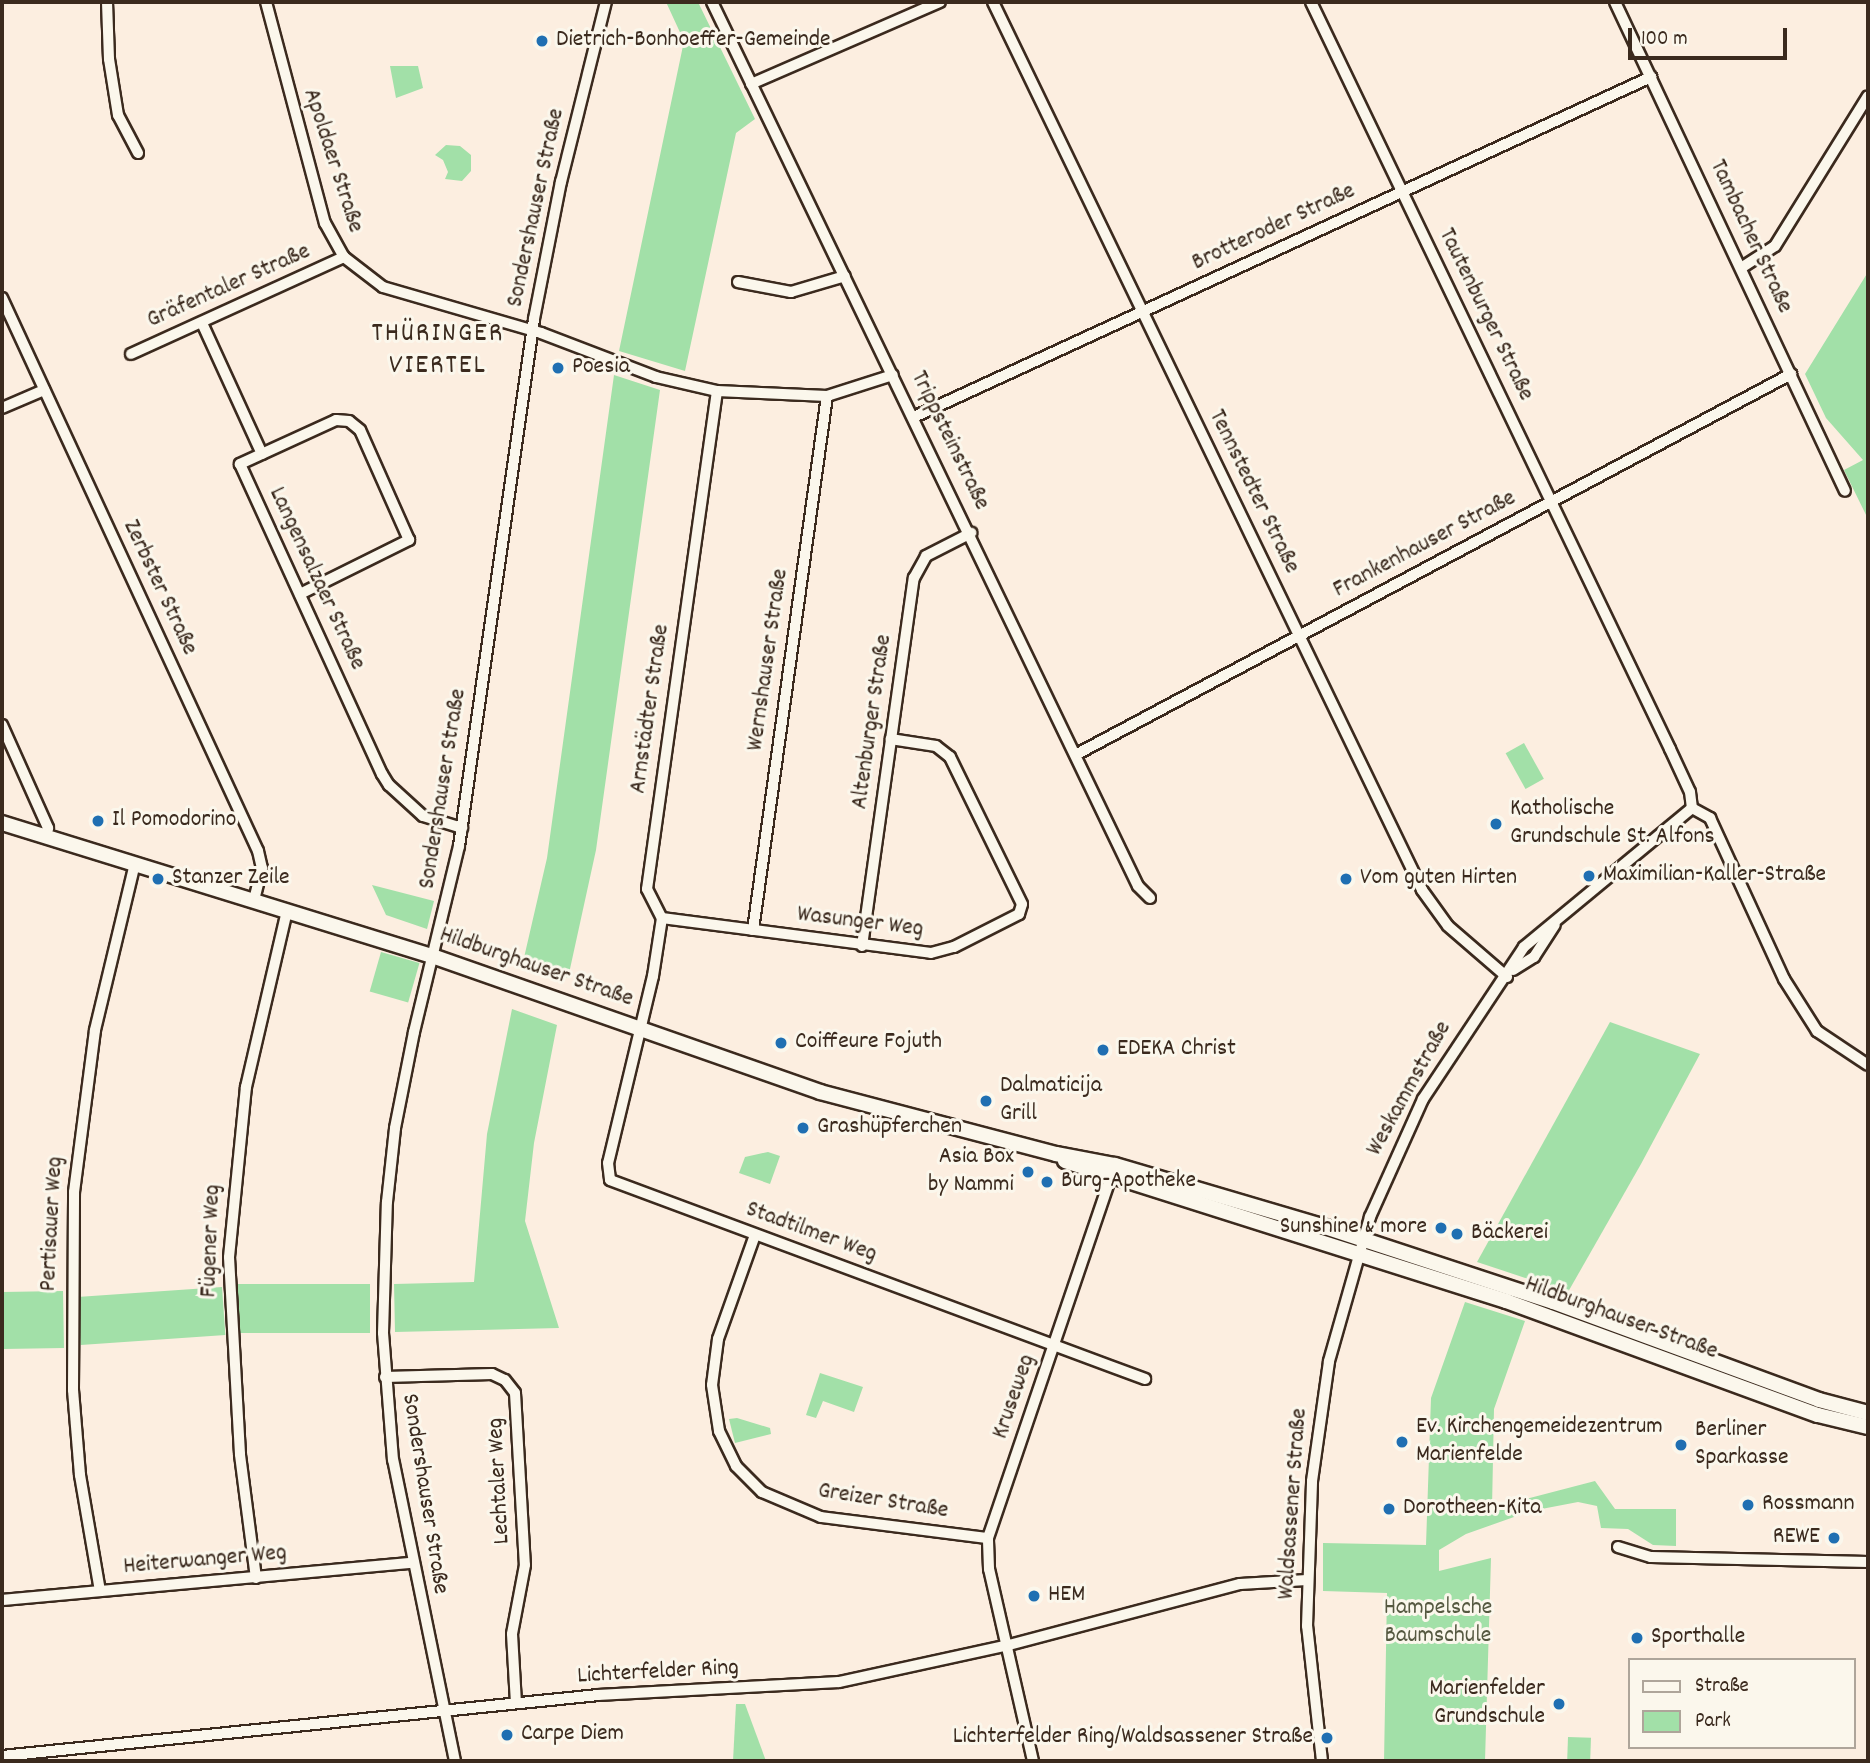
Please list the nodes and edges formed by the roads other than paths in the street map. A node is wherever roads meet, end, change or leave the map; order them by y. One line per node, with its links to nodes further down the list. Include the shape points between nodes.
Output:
1 (107, 2): 12 (street, via 108,55 118,116)
2 (266, 2): 14 (street, Apoldaer Straße, via 321,209)
3 (606, 2): 21 (street, Sondershauser Straße, via 561,182)
4 (712, 2): 10 (street, Trippsteinstraße)
5 (940, 2): 10 (street)
6 (993, 2): 19 (street, Tennstedter Straße)
7 (1311, 2): 13 (street, Tautenburger Straße)
8 (1615, 2): 9 (street, Tambacher Straße)
9 (1651, 77): 13 (street, Brotteroder Straße); 15 (street, Tambacher Straße)
10 (751, 84): 16 (street, Trippsteinstraße)
11 (1868, 96): 15 (street, via 1775,246)
12 (138, 153)
13 (1402, 192): 19 (street, Brotteroder Straße); 32 (street, Tautenburger Straße)
14 (344, 257): 20 (street, Gräfentaler Straße); 21 (street, Apoldaer Straße, via 371,280 396,293)
15 (1741, 268): 23 (street, Tambacher Straße)
16 (845, 276): 17 (street, via 791,292); 24 (street, Trippsteinstraße)
17 (738, 282)
18 (2, 298): 25 (street, Zerbster Straße)
19 (1143, 312): 29 (street, Brotteroder Straße); 35 (street, Tennstedter Straße)
20 (202, 323): 22 (street, Gräfentaler Straße); 30 (street, Langensalzaer Straße)
21 (532, 330): 26 (street, Apoldaer Straße, via 631,369); 41 (street, Sondershauser Straße)
22 (131, 354)
23 (1791, 373): 31 (street, Tambacher Straße); 32 (street, Frankenhauser Straße)
24 (893, 375): 27 (street, Apoldaer Straße); 29 (street, Trippsteinstraße)
25 (44, 390): 28 (street); 45 (street, Zerbster Straße, via 258,851 262,868)
26 (717, 391): 27 (street, Apoldaer Straße, via 764,397); 47 (street, Arnstädter Straße, via 647,889)
27 (827, 396): 48 (street, Wernshauser Straße)
28 (2, 408)
29 (914, 417): 33 (street, Trippsteinstraße)
30 (262, 454): 34 (street, Langensalzaer Straße, via 240,464); 34 (street, via 336,420 349,421 360,430 409,536 407,544)
31 (1845, 491)
32 (1551, 501): 35 (street, Frankenhauser Straße); 39 (street, Tautenburger Straße, via 1688,788)
33 (971, 533): 37 (street, Altenburger Straße, via 932,552 916,570); 38 (street, Trippsteinstraße)
34 (299, 594): 41 (street, Langensalzaer Straße, via 389,786 423,816)
35 (1299, 636): 38 (street, Frankenhauser Straße); 51 (street, Tennstedter Straße, via 1422,890 1448,926)
36 (2, 725): 42 (street, via 48,828)
37 (891, 739): 49 (street, Altenburger Straße); 49 (street, Wasunger Weg, via 936,746 950,757 1023,907 1019,914 943,951)
38 (1077, 754): 44 (street, Trippsteinstraße, via 1139,886)
39 (1692, 808): 51 (street, Weskammstraße, via 1524,947); 53 (street, via 1710,818 1770,951 1804,1012 1826,1040)
40 (2, 823): 42 (main road, Hildburghauser Straße)
41 (462, 828): 50 (street, Sondershauser Straße)
42 (46, 836): 43 (main road, Hildburghauser Straße)
43 (135, 864): 45 (main road, Hildburghauser Straße); 68 (street, Pertisauer Weg, via 95,1030 74,1192 73,1390 80,1475)
44 (1150, 898)
45 (254, 899): 46 (main road, Hildburghauser Straße)
46 (287, 911): 50 (main road, Hildburghauser Straße); 66 (street, Fügener Weg, via 244,1101 229,1257 240,1454)
47 (662, 918): 48 (street, Wasunger Weg); 52 (street)
48 (753, 930): 49 (street, Wasunger Weg)
49 (862, 946)
50 (432, 956): 52 (main road, Hildburghauser Straße); 58 (street, Sondershauser Straße, via 391,1162 384,1244)
51 (1510, 974): 56 (street, Weskammstraße, via 1455,1046 1423,1099 1393,1157)
52 (639, 1029): 54 (main road, Hildburghauser Straße, via 820,1092 1056,1154 1069,1164); 55 (street, Stadtilmer Weg, via 608,1163 610,1180)
53 (1868, 1065)
54 (1113, 1171): 56 (main road, Hildburghauser Straße); 57 (street, Kruseweg)
55 (755, 1235): 57 (street, Stadtilmer Weg); 62 (street, Greizer Straße, via 718,1339 712,1385 719,1432 736,1466 762,1492 821,1517)
56 (1360, 1246): 60 (main road, Hildburghauser Straße, via 1553,1302 1819,1400); 61 (main road, Hildburghauser Straße, via 1818,1415); 67 (street, Waldsassener Straße, via 1320,1418)
57 (1055, 1345): 59 (street, Stadtilmer Weg); 62 (street, Kruseweg)
58 (385, 1377): 65 (street, Sondershauser Straße, via 393,1460); 71 (street, Lechtaler Weg, via 492,1374 502,1377 515,1393 525,1565 512,1634)
59 (1145, 1379)
60 (1868, 1413)
61 (1868, 1427)
62 (988, 1538): 70 (street, Kruseweg, via 989,1569)
63 (1618, 1547): 64 (street, via 1651,1557)
64 (1868, 1562)
65 (412, 1563): 66 (street, Heiterwanger Weg); 72 (street, Sondershauser Straße)
66 (256, 1577): 68 (street, Heiterwanger Weg)
67 (1307, 1580): 70 (street, Lichterfelder Ring, via 1240,1584); 76 (street, Waldsassener Straße, via 1308,1651)
68 (100, 1591): 69 (street, Heiterwanger Weg)
69 (2, 1600)
70 (1009, 1645): 71 (street, Lichterfelder Ring, via 796,1687 638,1692); 75 (street, Kruseweg)
71 (516, 1703): 72 (street, Lichterfelder Ring)
72 (443, 1710): 73 (street, Lichterfelder Ring); 74 (street, Sondershauser Straße)
73 (2, 1756)
74 (455, 1761)
75 (1033, 1761)
76 (1322, 1761)

